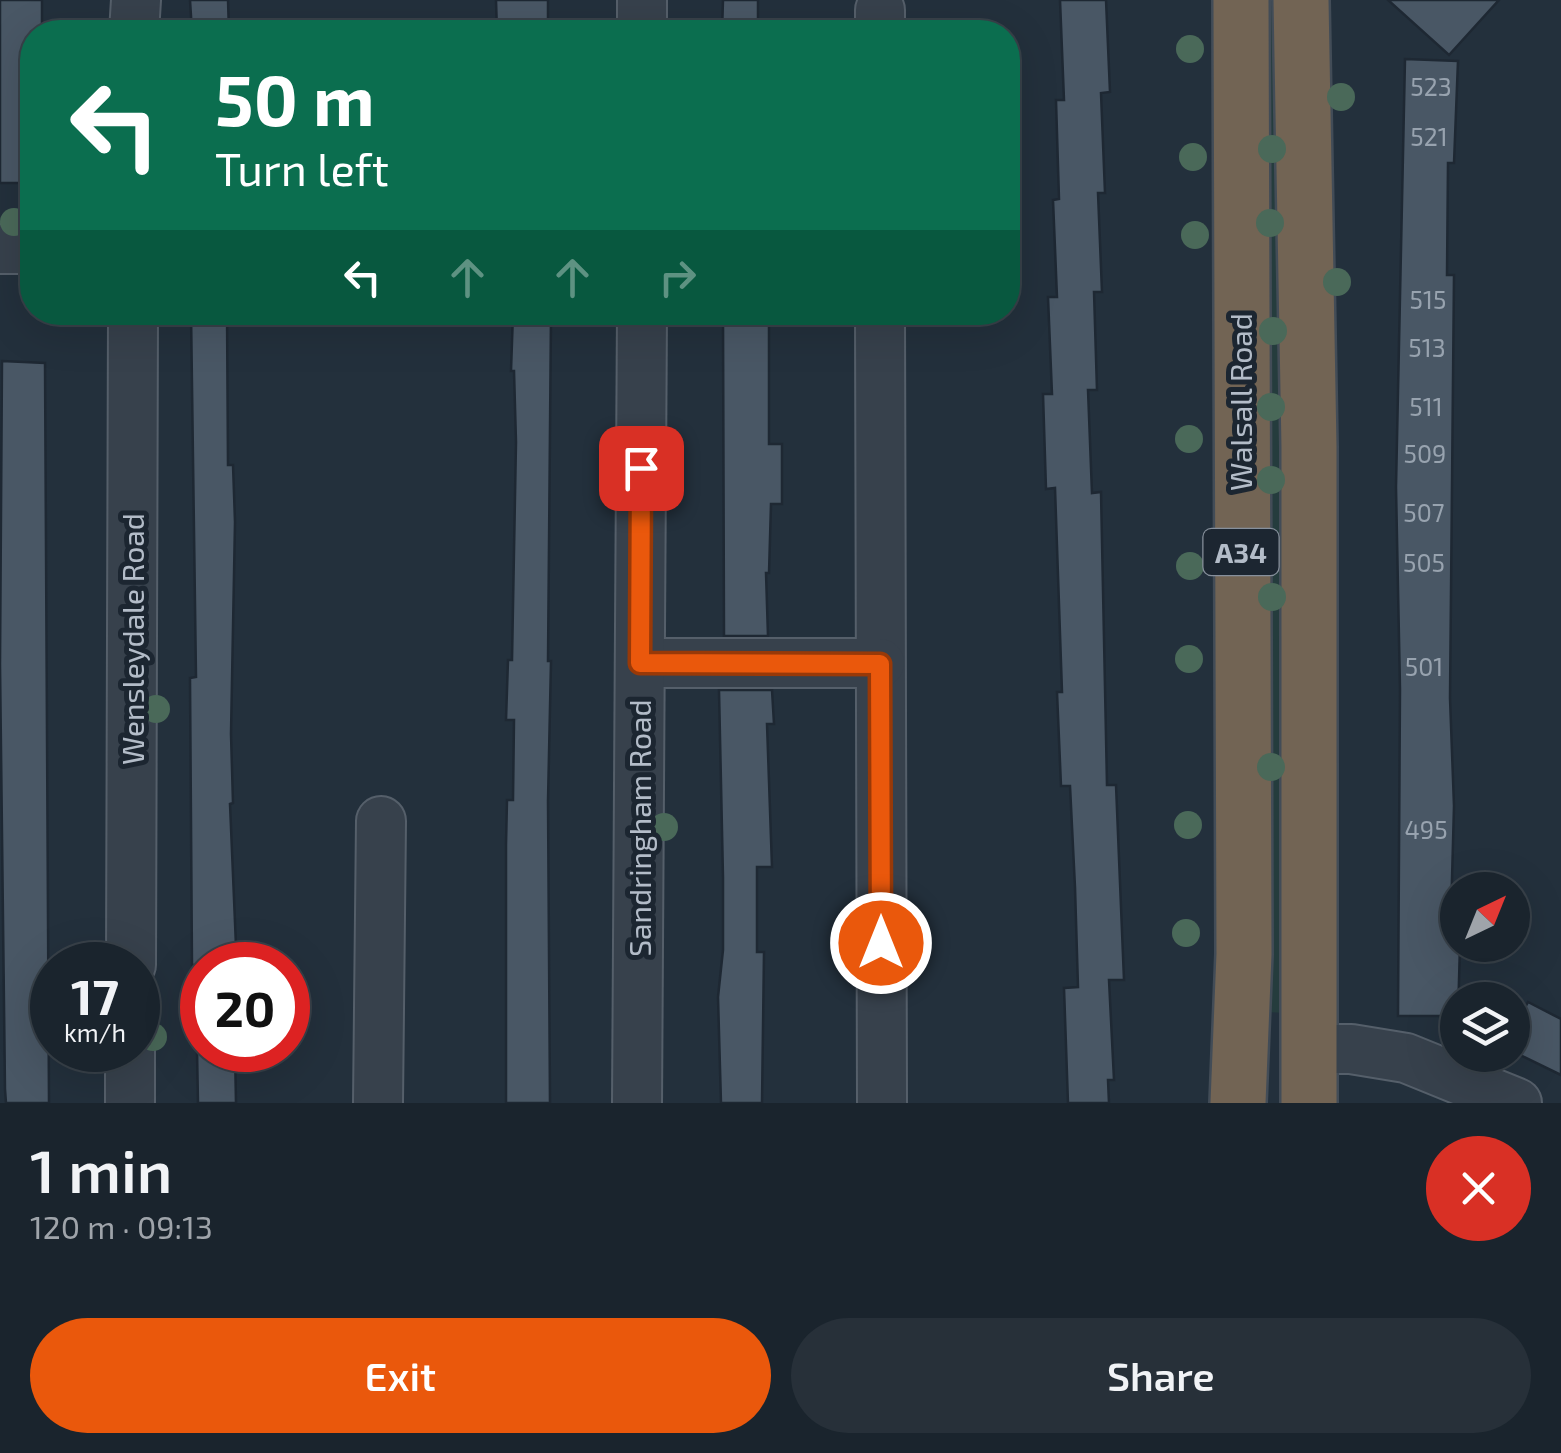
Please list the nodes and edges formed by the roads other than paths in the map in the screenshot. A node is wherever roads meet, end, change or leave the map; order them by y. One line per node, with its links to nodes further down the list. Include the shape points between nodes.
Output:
1 (1241, 0): 16 (highway, Walsall Road / A34, via 1244,954)
2 (1301, 0): 10 (highway, A34, via 1309,447)
3 (133, 325): 9 (street, Wensleydale Road)
4 (642, 325): 6 (street, Sandringham Road)
5 (880, 325): 7 (street)
6 (640, 663): 7 (street); 14 (street, Sandringham Road)
7 (880, 664): 15 (street)
8 (381, 821): 13 (street)
9 (131, 942)
10 (1308, 1049): 17 (highway, A34); 18 (street, via 1406,1058)
11 (130, 1072): 12 (street)
12 (130, 1103)
13 (378, 1103)
14 (636, 1103)
15 (882, 1103)
16 (1238, 1103)
17 (1309, 1103)
18 (1517, 1103)

